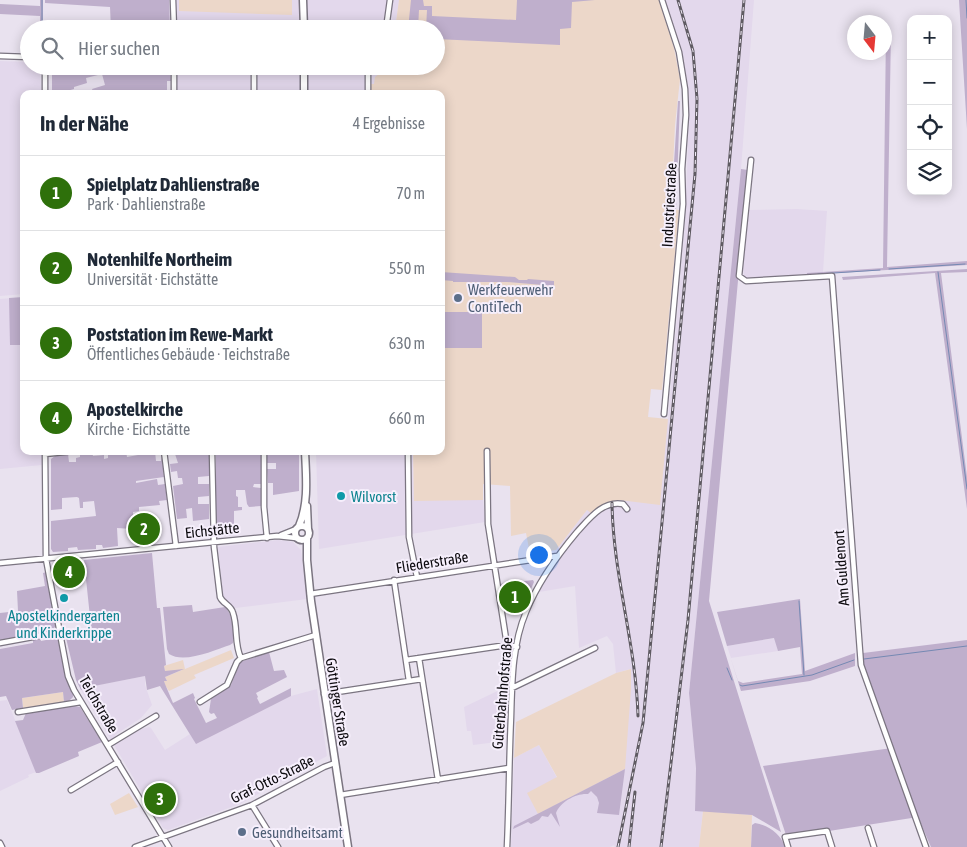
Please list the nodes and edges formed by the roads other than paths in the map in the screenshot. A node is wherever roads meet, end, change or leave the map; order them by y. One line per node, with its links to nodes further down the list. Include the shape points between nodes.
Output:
1 (173, 0): 5 (street)
2 (303, 0): 6 (main road)
3 (390, 0): 7 (street)
4 (662, 0): 21 (street, Industriestraße, via 681,62 686,115 683,204)
5 (174, 20)
6 (304, 20)
7 (387, 20)
8 (0, 56): 9 (street)
9 (20, 57)
10 (45, 75): 15 (street)
11 (174, 75): 16 (street)
12 (254, 75): 17 (street)
13 (304, 75): 18 (main road)
14 (368, 75): 19 (street)
15 (45, 90)
16 (174, 90)
17 (254, 90)
18 (304, 90)
19 (368, 90)
20 (750, 160): 82 (street, Am Guldenort, via 739,276 746,281 832,276 860,665)
21 (664, 414)
22 (487, 451): 41 (street, via 488,524)
23 (46, 455): 39 (street, Teichstraße)
24 (165, 455): 37 (street)
25 (212, 455): 36 (street)
26 (264, 455): 34 (street)
27 (306, 455): 29 (main road, Göttinger Straße)
28 (408, 455): 42 (street, via 409,537)
29 (306, 498): 31 (main road, Göttinger Straße); 32 (main road, Göttinger Straße)
30 (627, 509): 38 (street, Güterbahnhofstraße, via 618,503 597,510)
31 (297, 528): 32 (main road, via 304,526); 33 (street, Eichstätte); 35 (main road, Göttinger Straße, via 294,532)
32 (308, 530): 35 (main road, Göttinger Straße, via 309,533)
33 (277, 536): 34 (street, Eichstätte); 35 (street, Eichstätte)
34 (267, 538): 36 (street, Eichstätte)
35 (301, 539): 44 (main road, Göttinger Straße, via 307,560)
36 (214, 542): 37 (street, Eichstätte); 51 (street, via 220,597 233,611)
37 (176, 546): 39 (street, Eichstätte)
38 (557, 556): 41 (street, Fliederstraße); 49 (street, Güterbahnhofstraße, via 526,612)
39 (46, 559): 40 (street, Eichstätte); 45 (street, Teichstraße)
40 (0, 563)
41 (494, 565): 42 (street, Fliederstraße); 48 (street)
42 (417, 577): 43 (street, Fliederstraße)
43 (394, 580): 44 (street, Fliederstraße); 53 (street)
44 (310, 594): 46 (main road, Göttinger Straße)
45 (60, 632): 47 (street); 58 (street, Teichstraße, via 68,676)
46 (316, 636): 51 (street); 57 (main road, Göttinger Straße)
47 (0, 643)
48 (507, 645): 49 (street); 52 (street)
49 (517, 647): 56 (street, Güterbahnhofstraße)
50 (595, 648): 56 (street)
51 (241, 658): 59 (street, via 227,685)
52 (419, 658): 53 (street); 54 (street)
53 (406, 660): 55 (street)
54 (422, 679): 55 (street); 66 (street)
55 (409, 680): 57 (street)
56 (512, 688): 65 (street, Güterbahnhofstraße)
57 (324, 694): 64 (main road, Göttinger Straße)
58 (81, 702): 60 (street); 62 (street, Teichstraße)
59 (200, 702)
60 (18, 712)
61 (156, 716): 62 (street)
62 (108, 745): 63 (street, Teichstraße)
63 (118, 762): 67 (street); 71 (street, Teichstraße)
64 (335, 763): 68 (main road, Göttinger Straße); 69 (street, Graf-Otto-Straße)
65 (509, 768): 66 (street); 78 (street, Güterbahnhofstraße)
66 (438, 780): 68 (street)
67 (71, 790)
68 (340, 795): 77 (main road, Göttinger Straße)
69 (252, 805): 71 (street, Graf-Otto-Straße); 76 (street)
70 (868, 828): 81 (street)
71 (163, 837): 74 (street, Graf-Otto-Straße); 75 (street, Teichstraße)
72 (0, 843): 73 (street)
73 (2, 847)
74 (135, 847)
75 (169, 847)
76 (278, 847)
77 (348, 847)
78 (507, 847)
79 (788, 847): 80 (street, via 785,837 827,831)
80 (832, 847)
81 (874, 847)
82 (926, 847)

